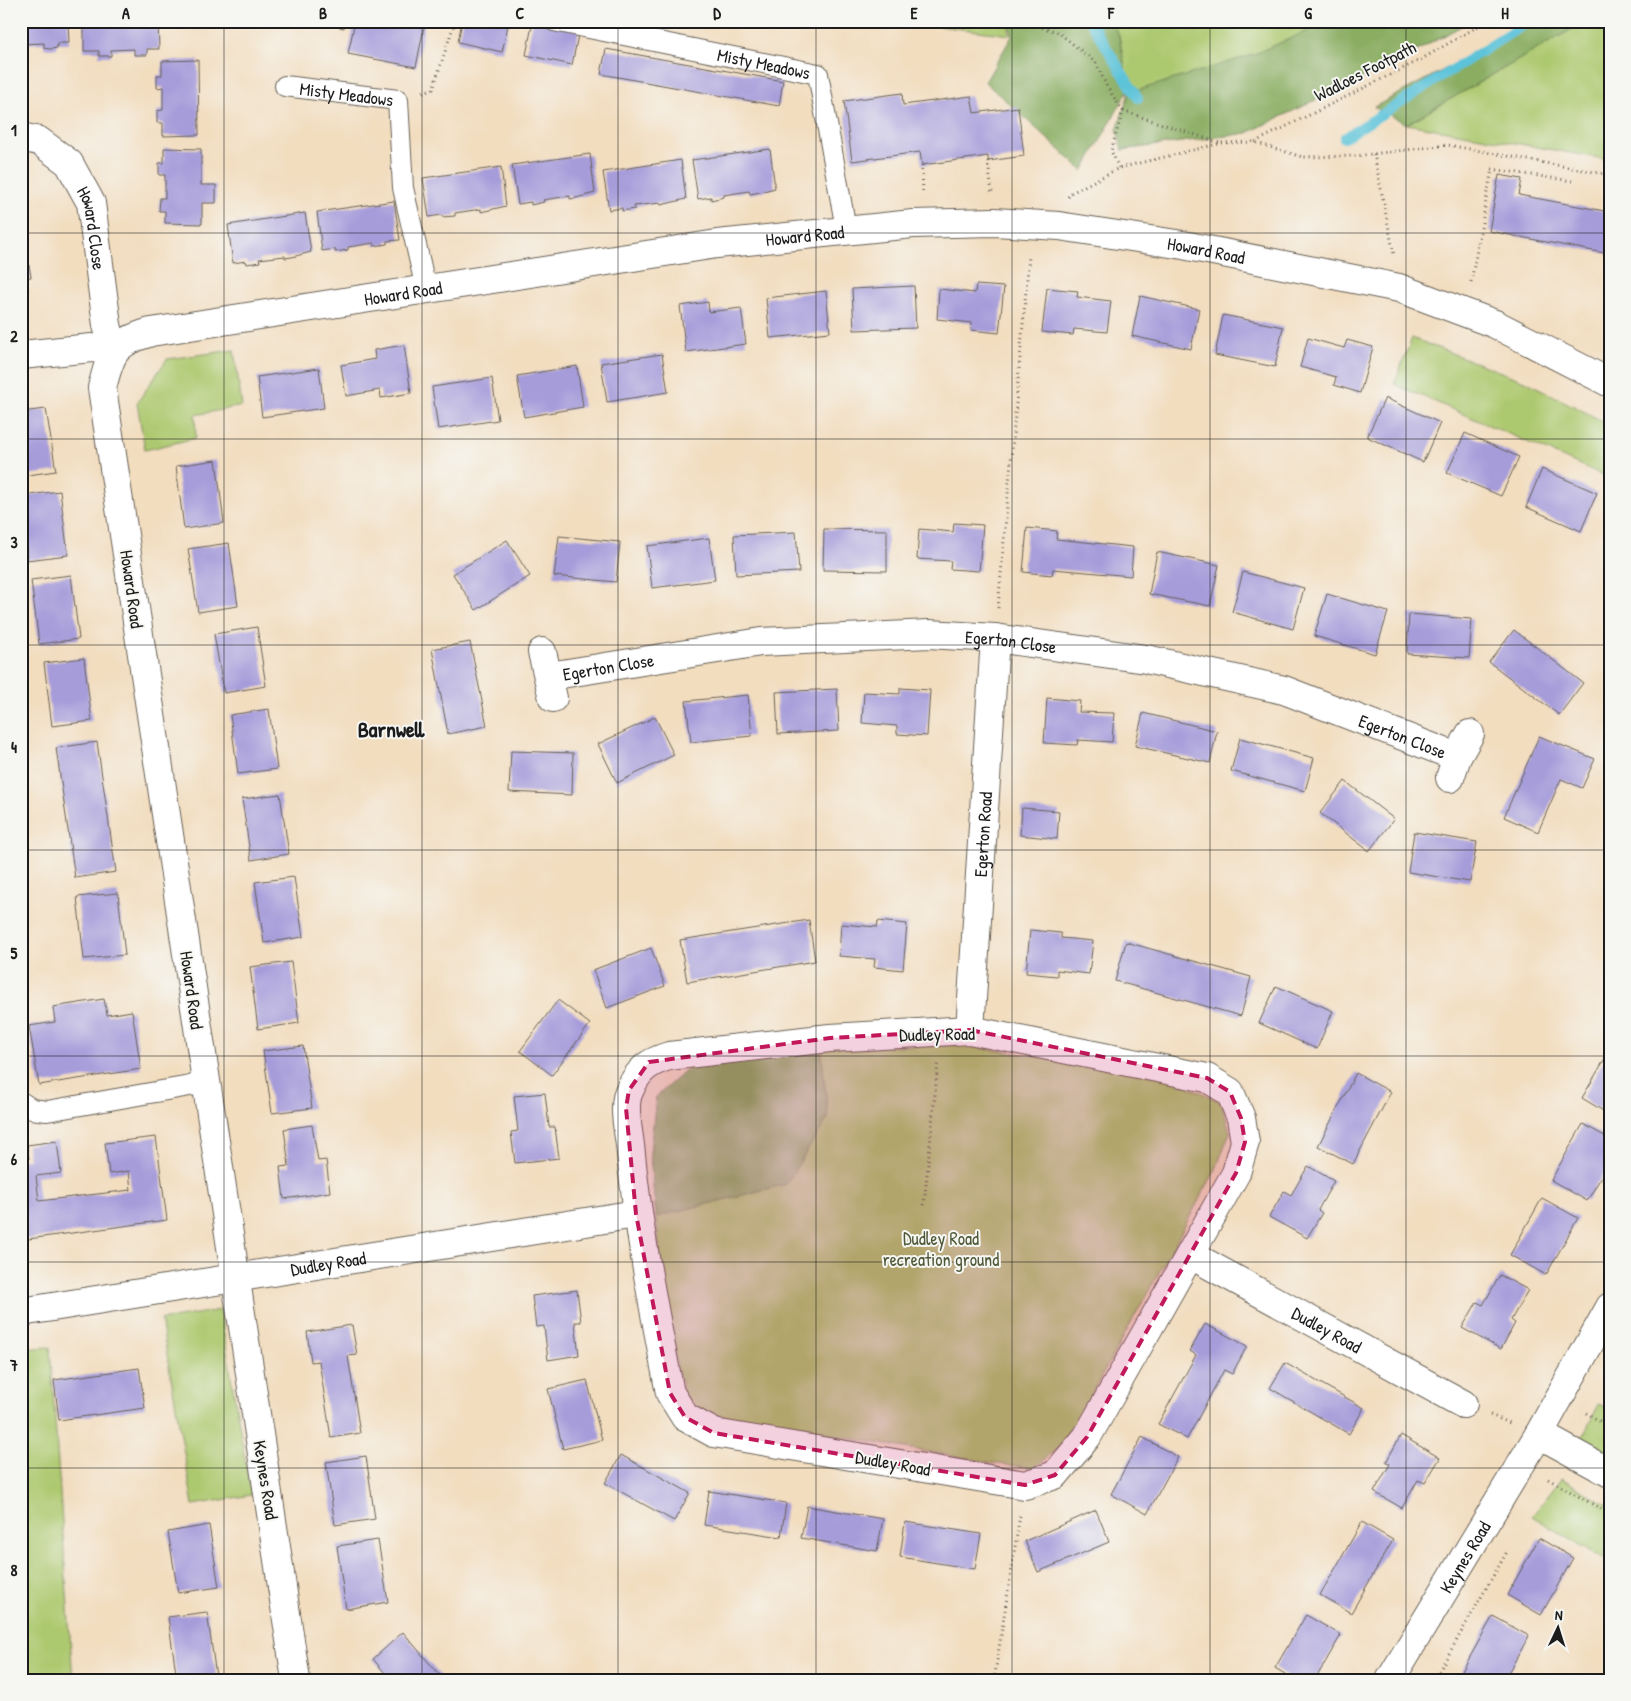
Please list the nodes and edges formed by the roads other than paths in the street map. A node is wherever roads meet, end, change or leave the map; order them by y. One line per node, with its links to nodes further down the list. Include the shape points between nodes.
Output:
1 (554, 21): 4 (lane, Misty Meadows, via 818,74)
2 (285, 86): 5 (lane, Misty Meadows, via 398,100 403,188)
3 (21, 137): 6 (street, Howard Close, via 39,141 69,164 91,203 107,325)
4 (846, 229): 5 (street, Howard Road, via 717,244); 8 (street, Howard Road, via 994,222 1059,226 1183,245 1399,288 1495,324)
5 (426, 289): 6 (street, Howard Road, via 151,332 128,339)
6 (114, 352): 7 (street, via 92,348); 13 (street, Howard Road, via 102,388)
7 (21, 355)
8 (1610, 383)
9 (995, 638): 10 (street, Egerton Close, via 929,634 760,642); 11 (street, Egerton Close, via 1146,659 1284,690); 12 (street, Egerton Road)
10 (548, 675)
11 (1459, 756)
12 (970, 1030): 15 (street, Dudley Road, via 830,1038 669,1056 649,1062 629,1090 626,1108); 16 (street, Dudley Road, via 1207,1078 1230,1092 1241,1118 1245,1142 1236,1173)
13 (205, 1081): 14 (lane, via 47,1111 32,1109); 17 (street, Howard Road)
14 (21, 1102)
15 (636, 1214): 16 (street, Dudley Road, via 670,1393 686,1417 714,1433 1025,1485 1055,1475 1087,1437); 17 (street, Dudley Road)
16 (1191, 1256): 20 (street, Dudley Road)
17 (236, 1280): 19 (street, Dudley Road); 23 (street, Keynes Road)
18 (1610, 1307): 21 (street)
19 (21, 1312)
20 (1463, 1404)
21 (1539, 1434): 22 (street); 24 (street, Keynes Road)
22 (1610, 1473)
23 (296, 1680)
24 (1390, 1680)

